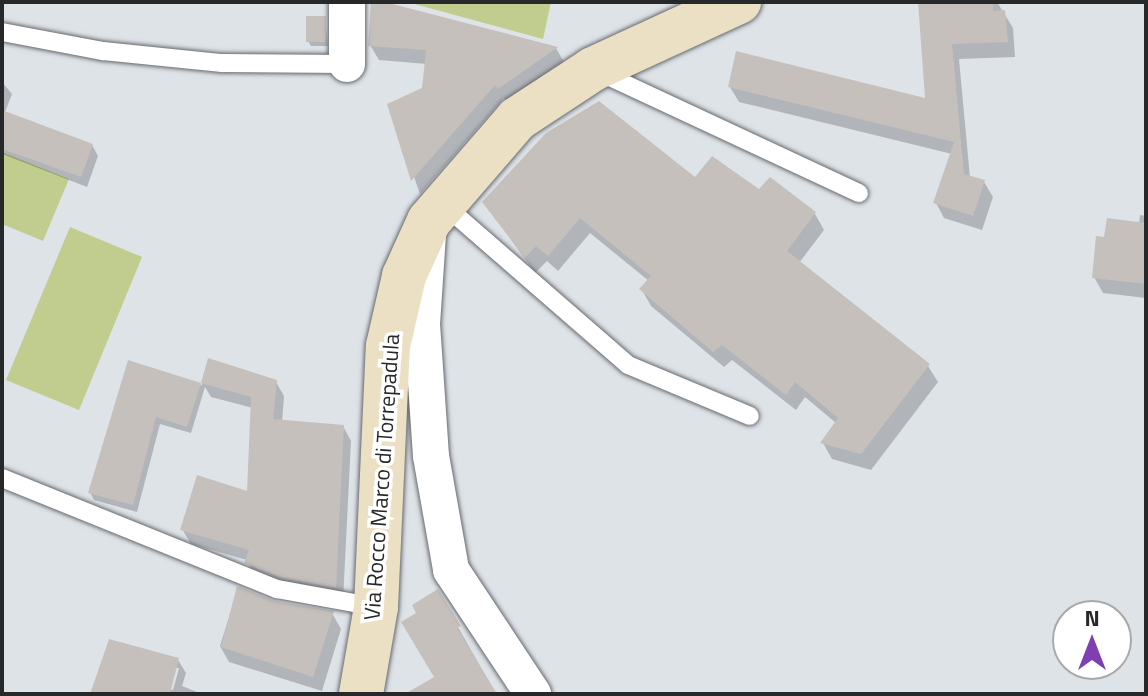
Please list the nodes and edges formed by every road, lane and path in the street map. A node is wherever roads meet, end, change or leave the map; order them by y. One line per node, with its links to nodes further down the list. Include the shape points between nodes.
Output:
1 (347, 2): 4 (street)
2 (739, 2): 5 (main road, Via Rocco Marco di Torrepadula)
3 (2, 32): 4 (lane, via 103,51 222,63)
4 (347, 64)
5 (593, 69): 6 (lane); 7 (main road, Via Rocco Marco di Torrepadula, via 517,119)
6 (859, 193)
7 (435, 212): 8 (lane, via 628,365); 10 (main road, Via Rocco Marco di Torrepadula, via 404,276 388,346); 12 (street, via 422,324 431,456 451,570)
8 (750, 416)
9 (2, 478): 10 (lane, via 277,589)
10 (376, 607): 11 (main road, Via Rocco Marco di Torrepadula)
11 (361, 694)
12 (533, 694)

